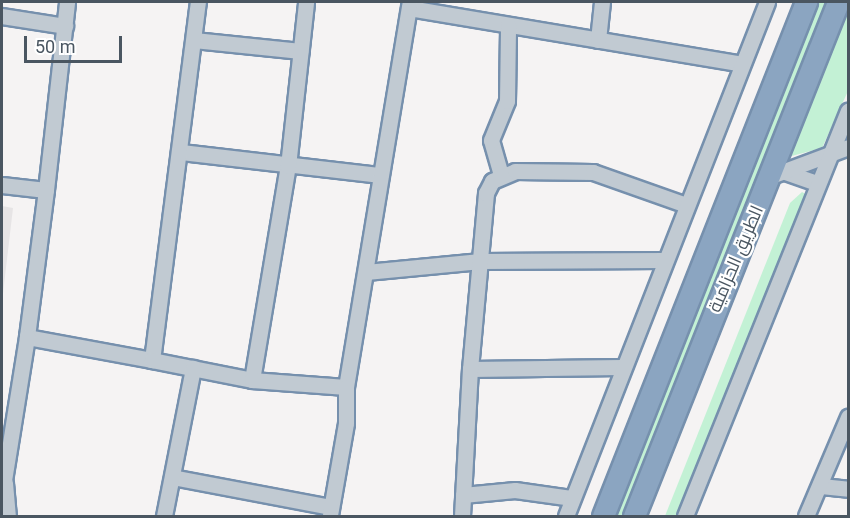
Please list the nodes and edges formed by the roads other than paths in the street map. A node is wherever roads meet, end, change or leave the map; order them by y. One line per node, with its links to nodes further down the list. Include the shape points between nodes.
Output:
1 (67, 2): 11 (street)
2 (198, 2): 12 (street)
3 (306, 2): 14 (street)
4 (602, 2): 13 (street)
5 (767, 2): 15 (street)
6 (806, 2): 50 (highway, الطريق الحزامية)
7 (838, 2): 21 (highway, الطريق الحزامية)
8 (409, 5): 10 (street); 22 (street)
9 (2, 16): 11 (street)
10 (508, 25): 13 (street); 23 (street, via 507,101 491,140)
11 (64, 26): 26 (street)
12 (194, 40): 14 (street); 18 (street)
13 (598, 40): 15 (street)
14 (300, 51): 20 (street)
15 (742, 64): 27 (street)
16 (849, 111): 19 (street)
17 (849, 147): 19 (street)
18 (181, 152): 20 (street); 32 (street)
19 (829, 154): 21 (street); 24 (street)
20 (288, 166): 22 (street); 36 (street)
21 (776, 173): 24 (street); 51 (highway, الطريق الحزامية)
22 (381, 174): 30 (street)
23 (501, 175): 27 (street, via 593,172); 29 (street, via 486,193)
24 (817, 183): 52 (street)
25 (2, 185): 26 (street)
26 (45, 190): 31 (street)
27 (686, 205): 28 (street)
28 (663, 260): 29 (street); 33 (street)
29 (480, 261): 30 (street); 35 (street)
30 (366, 272): 37 (street)
31 (27, 337): 32 (street); 41 (street)
32 (152, 360): 34 (street)
33 (621, 367): 35 (street); 44 (street)
34 (193, 368): 36 (street); 39 (street)
35 (470, 369): 43 (street)
36 (252, 380): 37 (street)
37 (346, 387): 45 (street, via 346,423)
38 (849, 417): 40 (street)
39 (172, 477): 45 (street); 47 (street)
40 (821, 486): 42 (street); 53 (street)
41 (3, 488): 46 (street)
42 (849, 489)
43 (463, 495): 44 (street, via 515,490); 48 (street)
44 (572, 498): 49 (street)
45 (330, 512)
46 (8, 516)
47 (164, 516)
48 (462, 516)
49 (566, 516)
50 (603, 516)
51 (634, 516)
52 (685, 516)
53 (806, 516)

